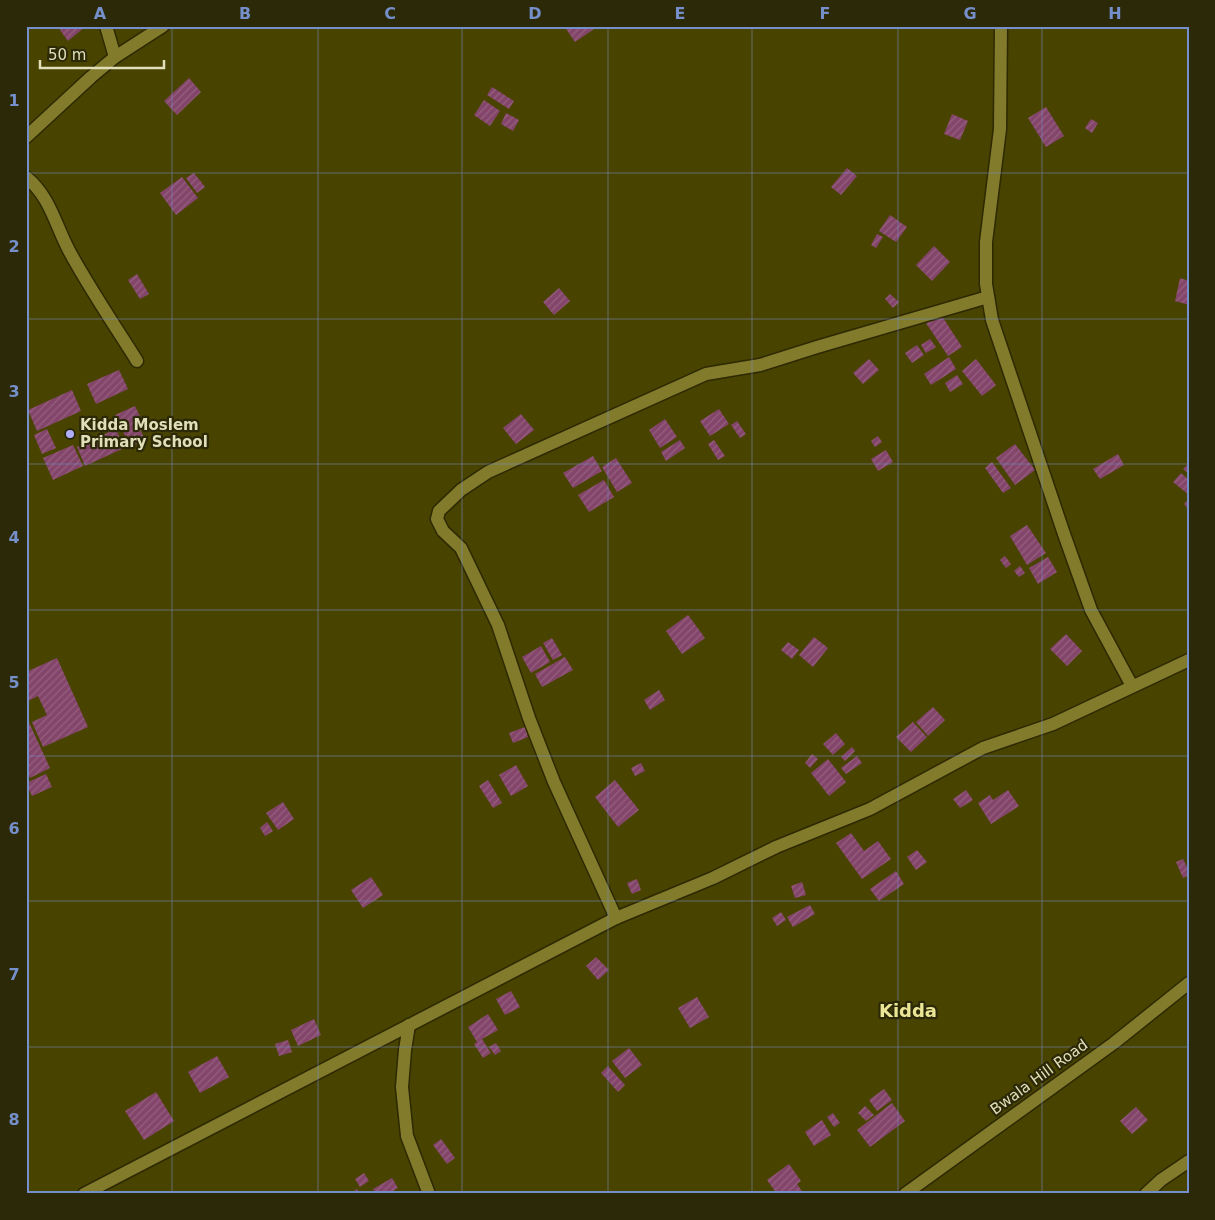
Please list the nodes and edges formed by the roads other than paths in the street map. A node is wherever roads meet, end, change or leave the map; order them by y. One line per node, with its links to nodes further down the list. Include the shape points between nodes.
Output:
1 (106, 26): 4 (street)
2 (163, 26): 4 (street)
3 (1001, 26): 7 (street, via 1000,129 986,242)
4 (115, 57): 5 (street)
5 (26, 137)
6 (26, 177): 8 (street, via 47,201 71,255)
7 (988, 297): 10 (street, via 992,320 1092,610); 11 (street, via 760,366 706,374 488,472 461,490 439,511 436,519 443,531 461,548 498,624 554,782)
8 (137, 361)
9 (1189, 660): 10 (street)
10 (1132, 686): 11 (street, via 1053,724 983,748 870,809)
11 (616, 918): 13 (street)
12 (1189, 983): 17 (street, Bwala Hill Road, via 1114,1043)
13 (409, 1025): 15 (street); 16 (street, via 402,1087 407,1136)
14 (1189, 1161): 18 (street)
15 (84, 1194)
16 (429, 1194)
17 (905, 1194)
18 (1146, 1194)

